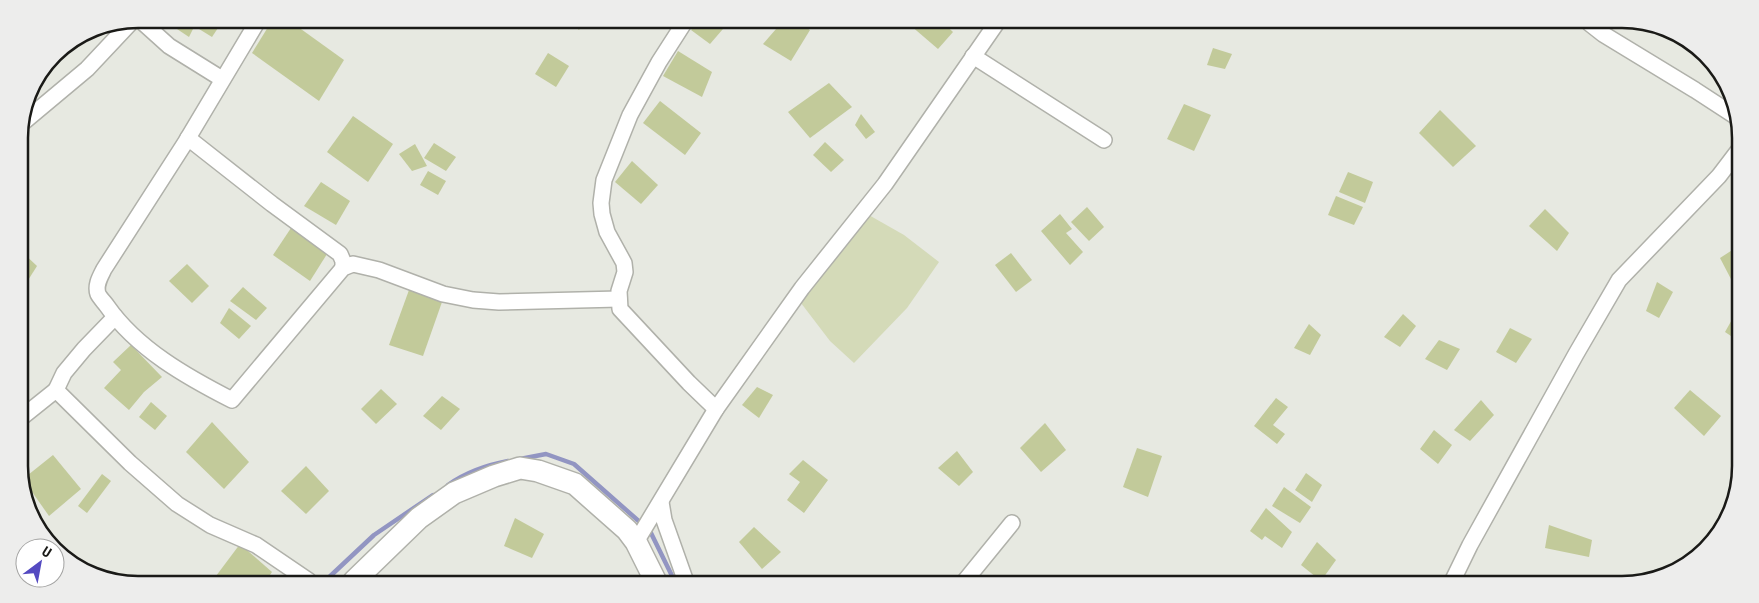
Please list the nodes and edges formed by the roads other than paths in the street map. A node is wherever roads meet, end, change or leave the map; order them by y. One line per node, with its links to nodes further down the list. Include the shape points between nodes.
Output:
1 (126, 28): 10 (street, via 87,69)
2 (149, 28): 8 (street, via 169,46)
3 (253, 28): 8 (street)
4 (681, 28): 15 (street, via 630,114 604,180 601,203 604,224 624,263)
5 (993, 28): 7 (street)
6 (1595, 28): 9 (street)
7 (974, 56): 12 (street); 18 (street, via 885,184 802,288)
8 (222, 79): 11 (street)
9 (1728, 112)
10 (29, 117)
11 (188, 138): 14 (street, via 340,254); 16 (street, via 97,283 98,294)
12 (1104, 140)
13 (1732, 159): 24 (street, via 1619,280)
14 (343, 268): 15 (street, via 353,264 379,270 443,294 473,300); 16 (street, via 232,400 192,380 122,326)
15 (618, 300): 18 (street, via 620,309)
16 (115, 317): 17 (street, via 64,373)
17 (56, 390): 19 (street); 25 (street, via 176,504 210,525 256,545)
18 (716, 409): 20 (street)
19 (28, 412)
20 (658, 507): 22 (street); 28 (street)
21 (1012, 523): 23 (street)
22 (640, 536): 26 (street, via 627,530 575,484 520,468 454,493 419,518); 27 (street)
23 (969, 575)
24 (1456, 575)
25 (302, 576)
26 (359, 576)
27 (654, 576)
28 (684, 576)

